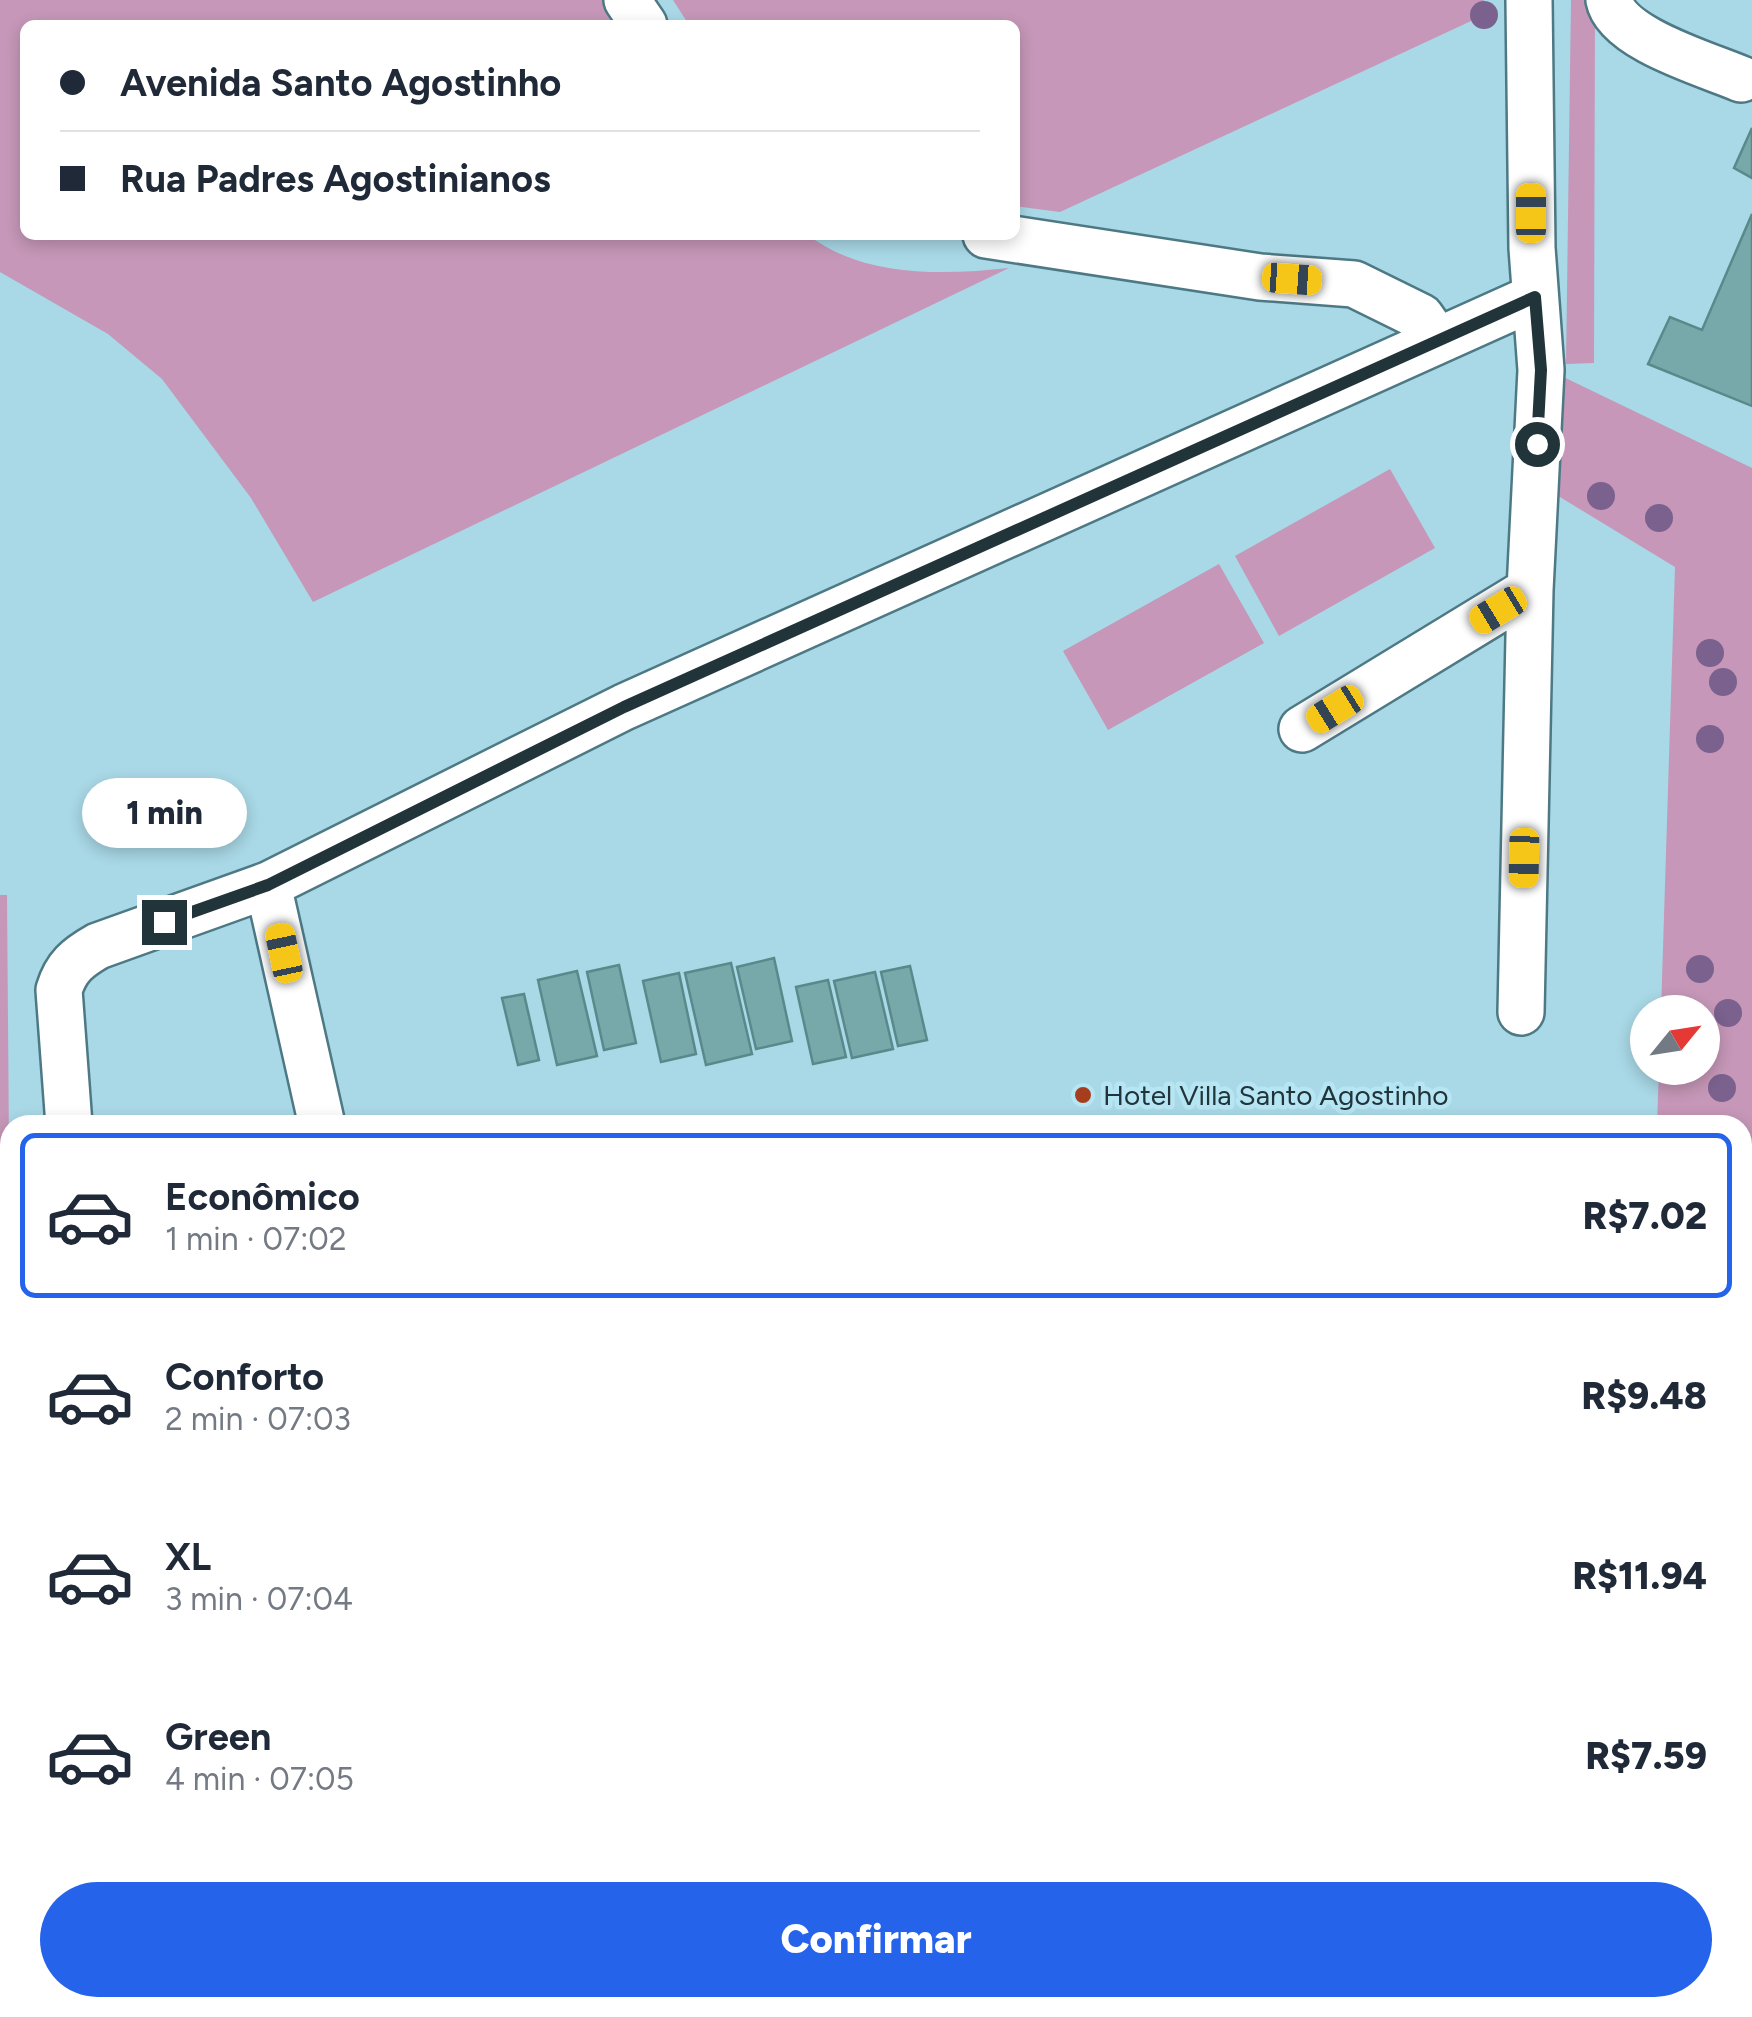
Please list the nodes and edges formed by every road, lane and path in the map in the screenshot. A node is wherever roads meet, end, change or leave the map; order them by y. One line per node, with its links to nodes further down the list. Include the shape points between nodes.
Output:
1 (1530, 0): 5 (street)
2 (1609, 0): 3 (street, via 1613,15 1636,34)
3 (1741, 79)
4 (1019, 240): 6 (street, via 1354,284 1421,317)
5 (1535, 297): 6 (street); 7 (street, via 1541,370)
6 (1437, 340): 9 (street, via 624,707)
7 (1530, 590): 8 (street); 10 (street)
8 (1302, 729)
9 (268, 885): 11 (street, via 77,958 59,990); 12 (street)
10 (1521, 1012)
11 (68, 1115)
12 (320, 1115)

